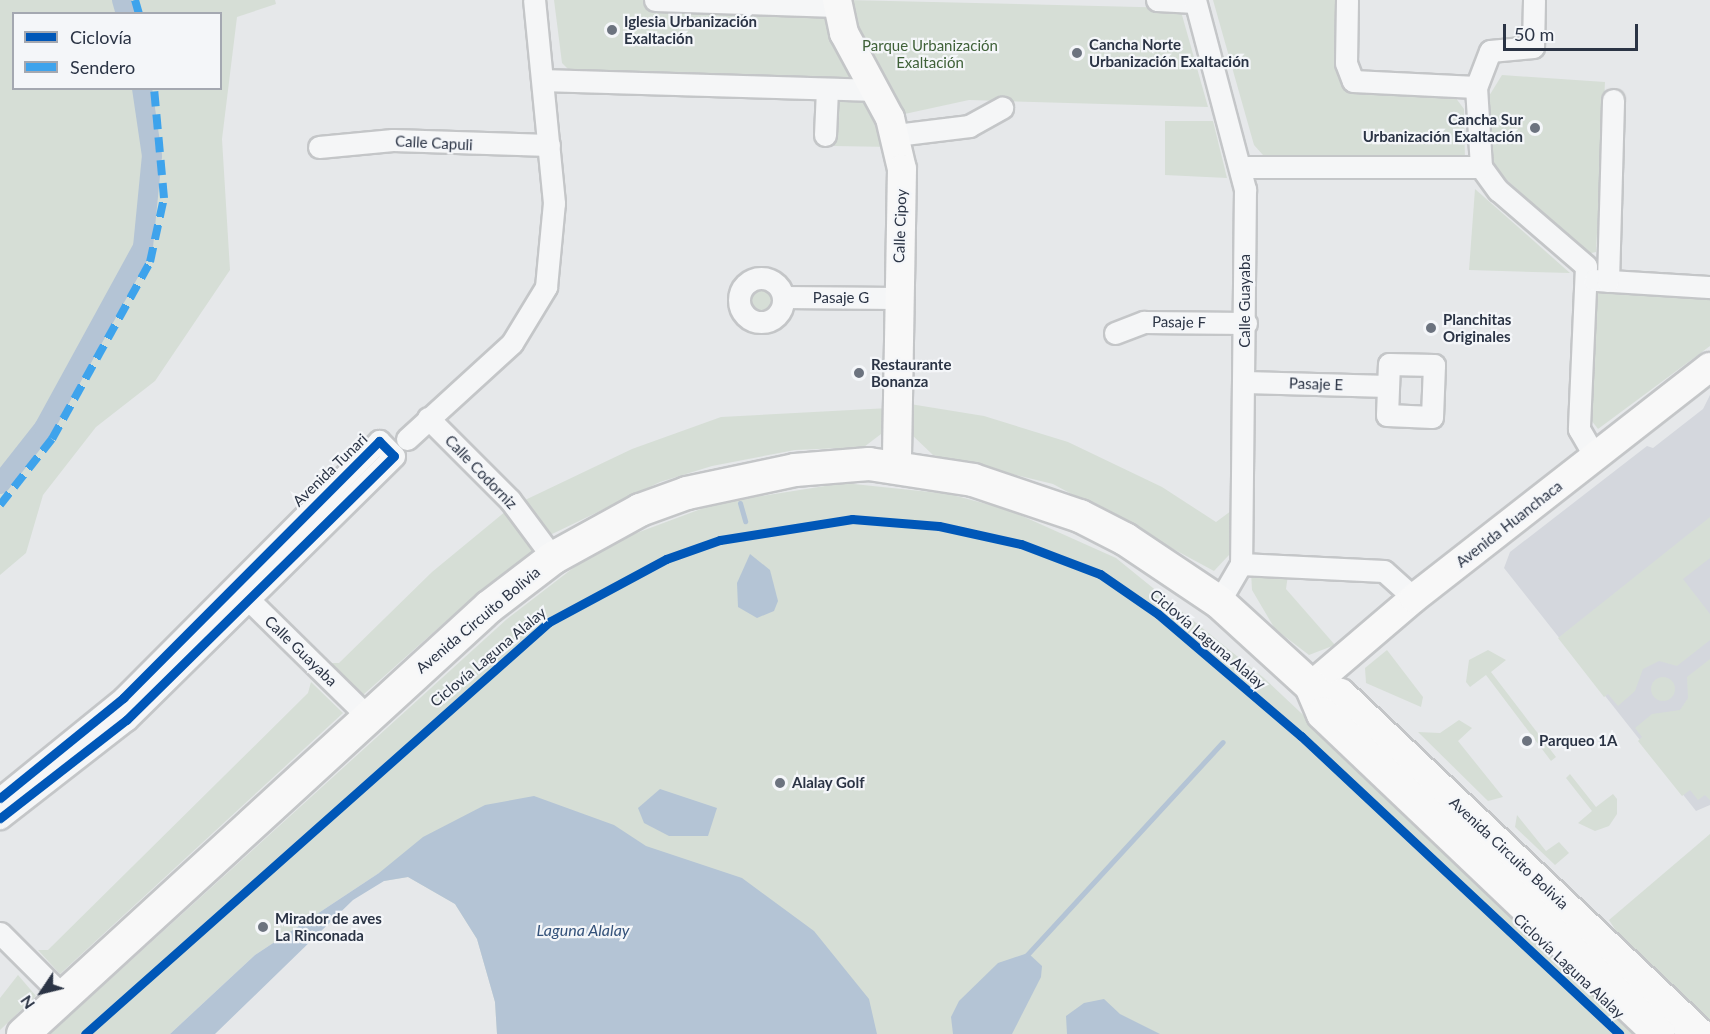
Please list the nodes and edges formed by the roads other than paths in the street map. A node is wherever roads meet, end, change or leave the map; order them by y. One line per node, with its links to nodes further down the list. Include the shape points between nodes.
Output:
1 (534, 0): 8 (street)
2 (655, 0): 7 (street)
3 (1157, 0): 6 (street)
4 (1347, 0): 9 (street, via 1346,63 1353,81)
5 (1534, 0): 9 (street, via 1533,47 1490,51)
6 (1195, 1): 18 (street, Calle Guayaba)
7 (837, 3): 11 (street, Calle Cipoy, via 844,33)
8 (543, 80): 10 (street); 16 (street)
9 (1476, 87): 19 (street)
10 (827, 89): 11 (street); 14 (street)
11 (876, 90): 15 (street, Calle Cipoy)
12 (1613, 100): 21 (street)
13 (1002, 108): 15 (street, via 969,126)
14 (825, 135)
15 (896, 135): 24 (street, Calle Cipoy, via 902,169)
16 (549, 146): 17 (street, Calle Capuli, via 393,140); 30 (street, via 554,203 546,287 512,343)
17 (319, 147)
18 (1241, 167): 19 (street); 25 (street, Calle Guayaba)
19 (1481, 167): 20 (street, via 1498,190 1586,266)
20 (1586, 280): 21 (street); 32 (street, via 1579,429)
21 (1608, 281): 22 (street)
22 (1710, 287)
23 (784, 297): 24 (street, Pasaje G)
24 (897, 298): 33 (street, Calle Cipoy)
25 (1246, 323): 26 (street, Pasaje F, via 1144,322); 28 (street, Calle Guayaba)
26 (1115, 333)
27 (1710, 367): 32 (street, Avenida Huanchaca)
28 (1245, 382): 29 (street, Pasaje E); 35 (street, Calle Guayaba)
29 (1388, 386)
30 (428, 418): 31 (street); 34 (street, Calle Codorniz, via 510,500)
31 (407, 439)
32 (1595, 457): 37 (street, Avenida Huanchaca)
33 (897, 465): 34 (main road, Avenida Circuito Bolivia, via 795,470 687,493 640,510); 39 (main road, Avenida Circuito Bolivia, via 973,480 1080,516 1125,539)
34 (553, 558): 41 (main road, Avenida Circuito Bolivia, via 489,607)
35 (1241, 564): 37 (street, via 1384,571); 39 (street, Calle Guayaba)
36 (234, 585): 38 (street, Calle Guayaba); 38 (street, Avenida Tunari, via 379,441 394,456); 42 (street, Avenida Tunari, via 123,698)
37 (1414, 598): 40 (street, Avenida Huanchaca)
38 (250, 601): 41 (street, Calle Guayaba); 43 (street, Avenida Tunari, via 126,720)
39 (1219, 602): 40 (main road, Avenida Circuito Bolivia)
40 (1311, 686): 47 (main road, Avenida Circuito Bolivia, via 1323,714); 48 (main road, Avenida Circuito Bolivia, via 1340,695)
41 (368, 717): 45 (main road, Avenida Circuito Bolivia)
42 (0, 798)
43 (0, 818)
44 (0, 933): 45 (street)
45 (63, 996): 46 (main road, Avenida Circuito Bolivia)
46 (23, 1034)
47 (1659, 1034)
48 (1698, 1034)

